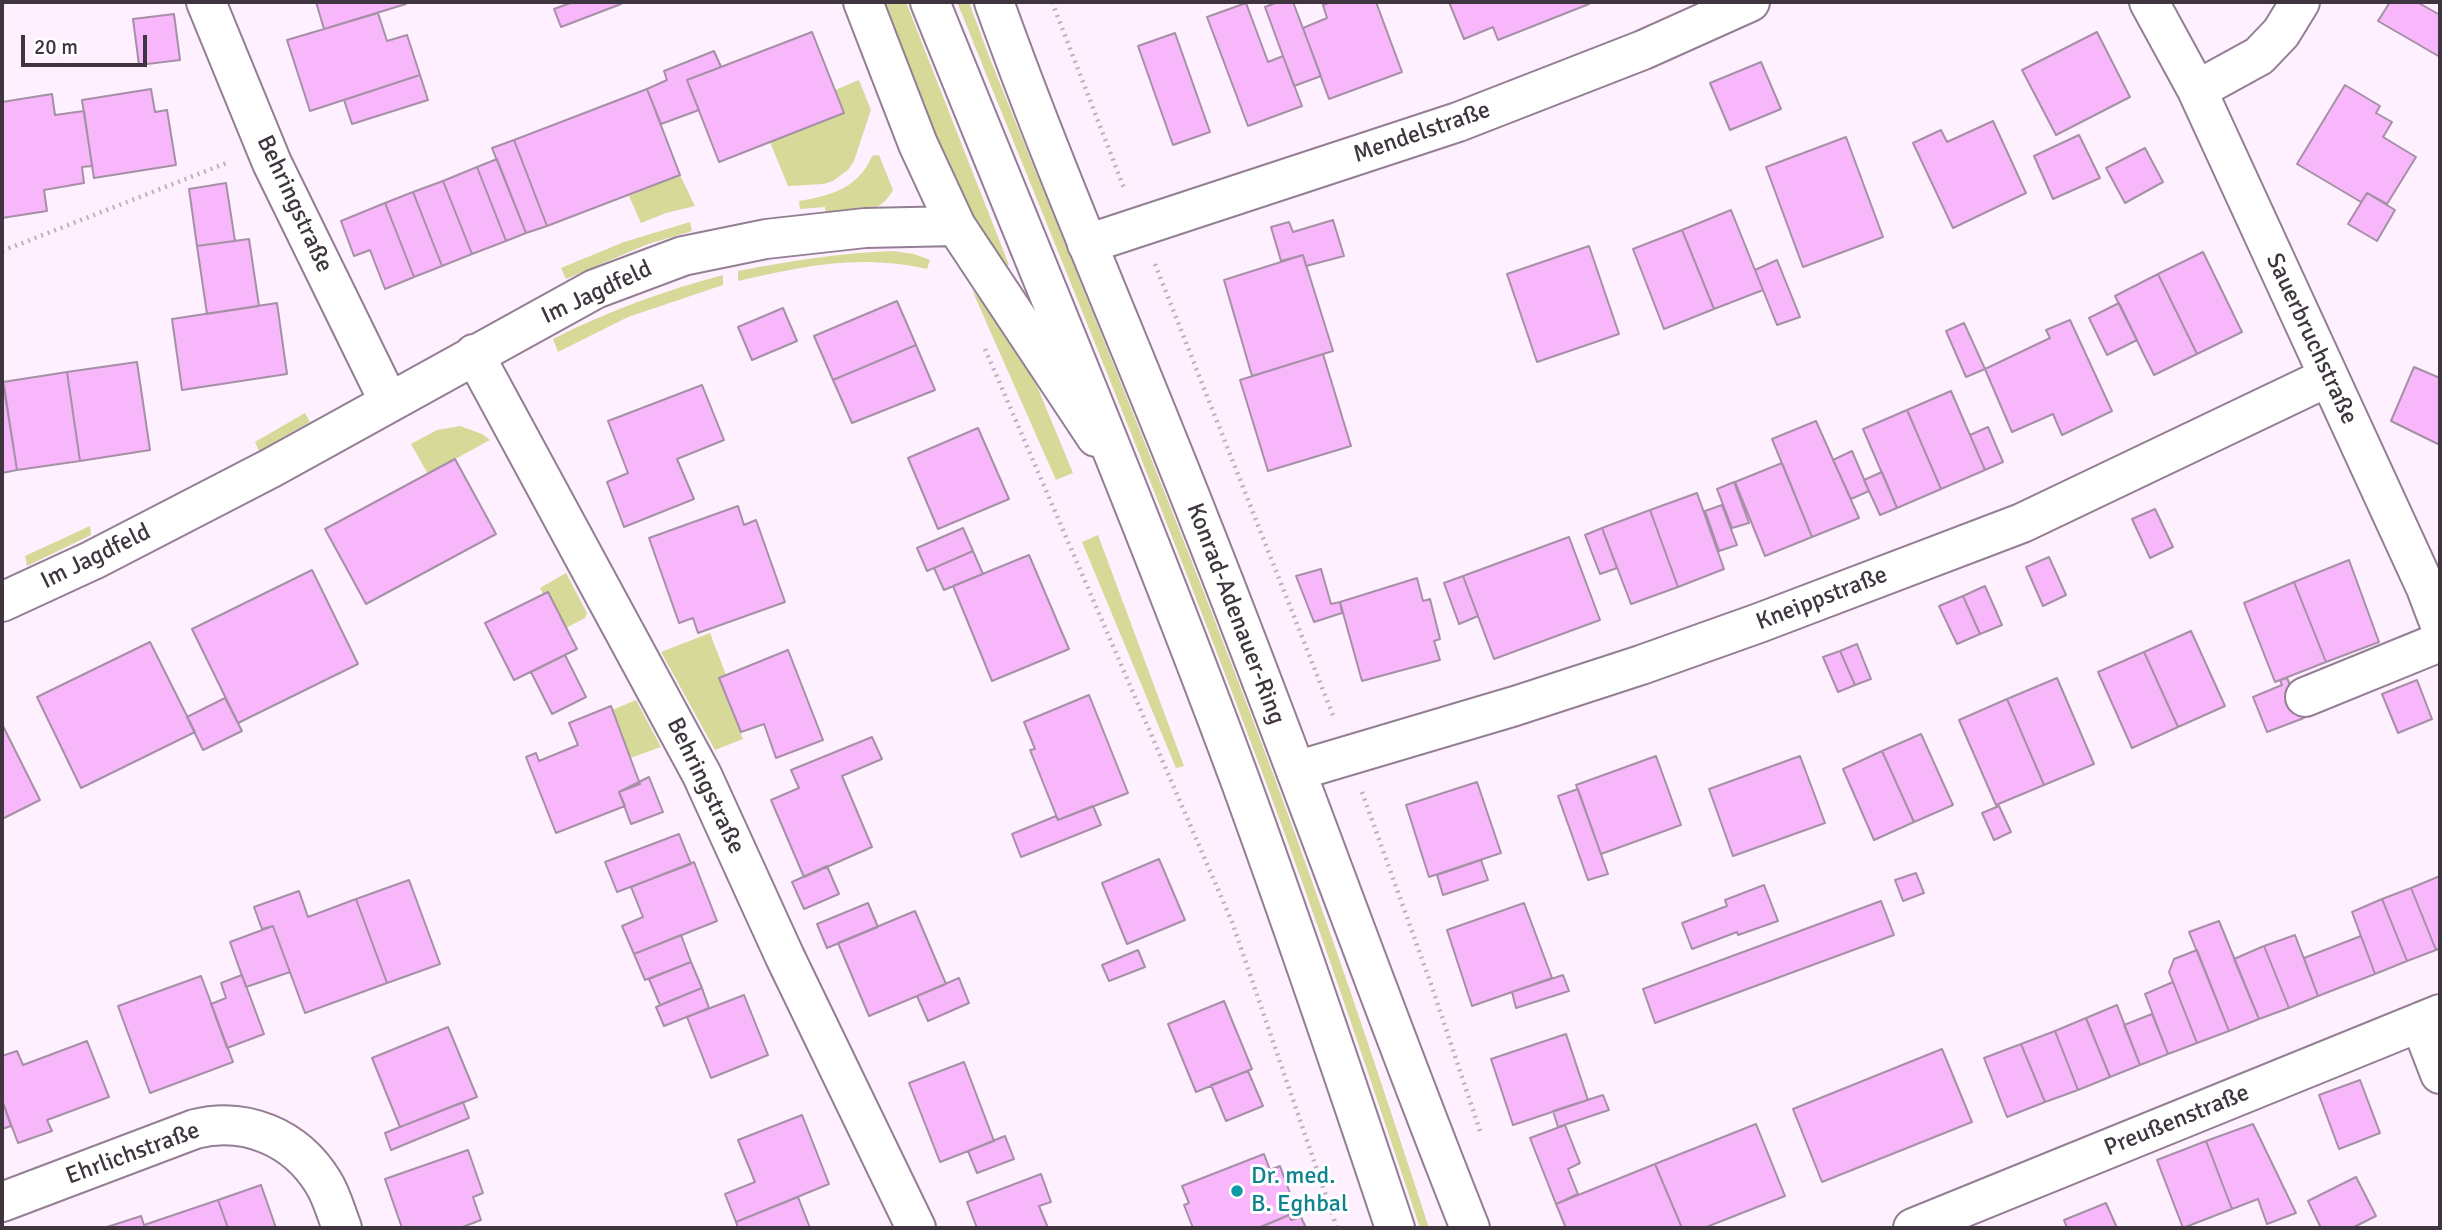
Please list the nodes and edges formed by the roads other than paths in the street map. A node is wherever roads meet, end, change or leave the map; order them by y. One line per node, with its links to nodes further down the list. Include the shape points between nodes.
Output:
1 (206, 2): 13 (street, Behringstraße, via 272,163)
2 (863, 2): 9 (street, via 918,144)
3 (930, 2): 14 (street)
4 (994, 2): 10 (street, Konrad-Adenauer-Ring)
5 (1750, 2): 10 (street, Mendelstraße, via 1643,50 1458,122)
6 (2149, 2): 8 (street, Sauerbruchstraße)
7 (2300, 2): 8 (street, via 2281,33 2259,56)
8 (2197, 90): 12 (street, Sauerbruchstraße)
9 (956, 226): 11 (street, Im Jagdfeld, via 865,228 791,236 683,256 595,289); 14 (street)
10 (1087, 244): 20 (street, Konrad-Adenauer-Ring)
11 (474, 354): 13 (street, Im Jagdfeld); 25 (street, Behringstraße, via 702,775)
12 (2328, 377): 15 (street, Sauerbruchstraße); 20 (street, Kneippstraße, via 2022,523 1641,664)
13 (389, 402): 16 (street, Im Jagdfeld, via 93,560)
14 (1122, 478): 26 (street, via 1239,779)
15 (2433, 585): 17 (street, Sauerbruchstraße)
16 (2, 602)
17 (2440, 625)
18 (2440, 642): 19 (street)
19 (2305, 697)
20 (1296, 771): 27 (street, Konrad-Adenauer-Ring)
21 (2430, 1018): 22 (street); 28 (street, Preußenstraße)
22 (2440, 1074)
23 (2, 1202): 24 (street, Ehrlichstraße, via 195,1129 237,1125 261,1131 297,1151 325,1185)
24 (342, 1228)
25 (916, 1228)
26 (1395, 1228)
27 (1470, 1228)
28 (1913, 1228)

